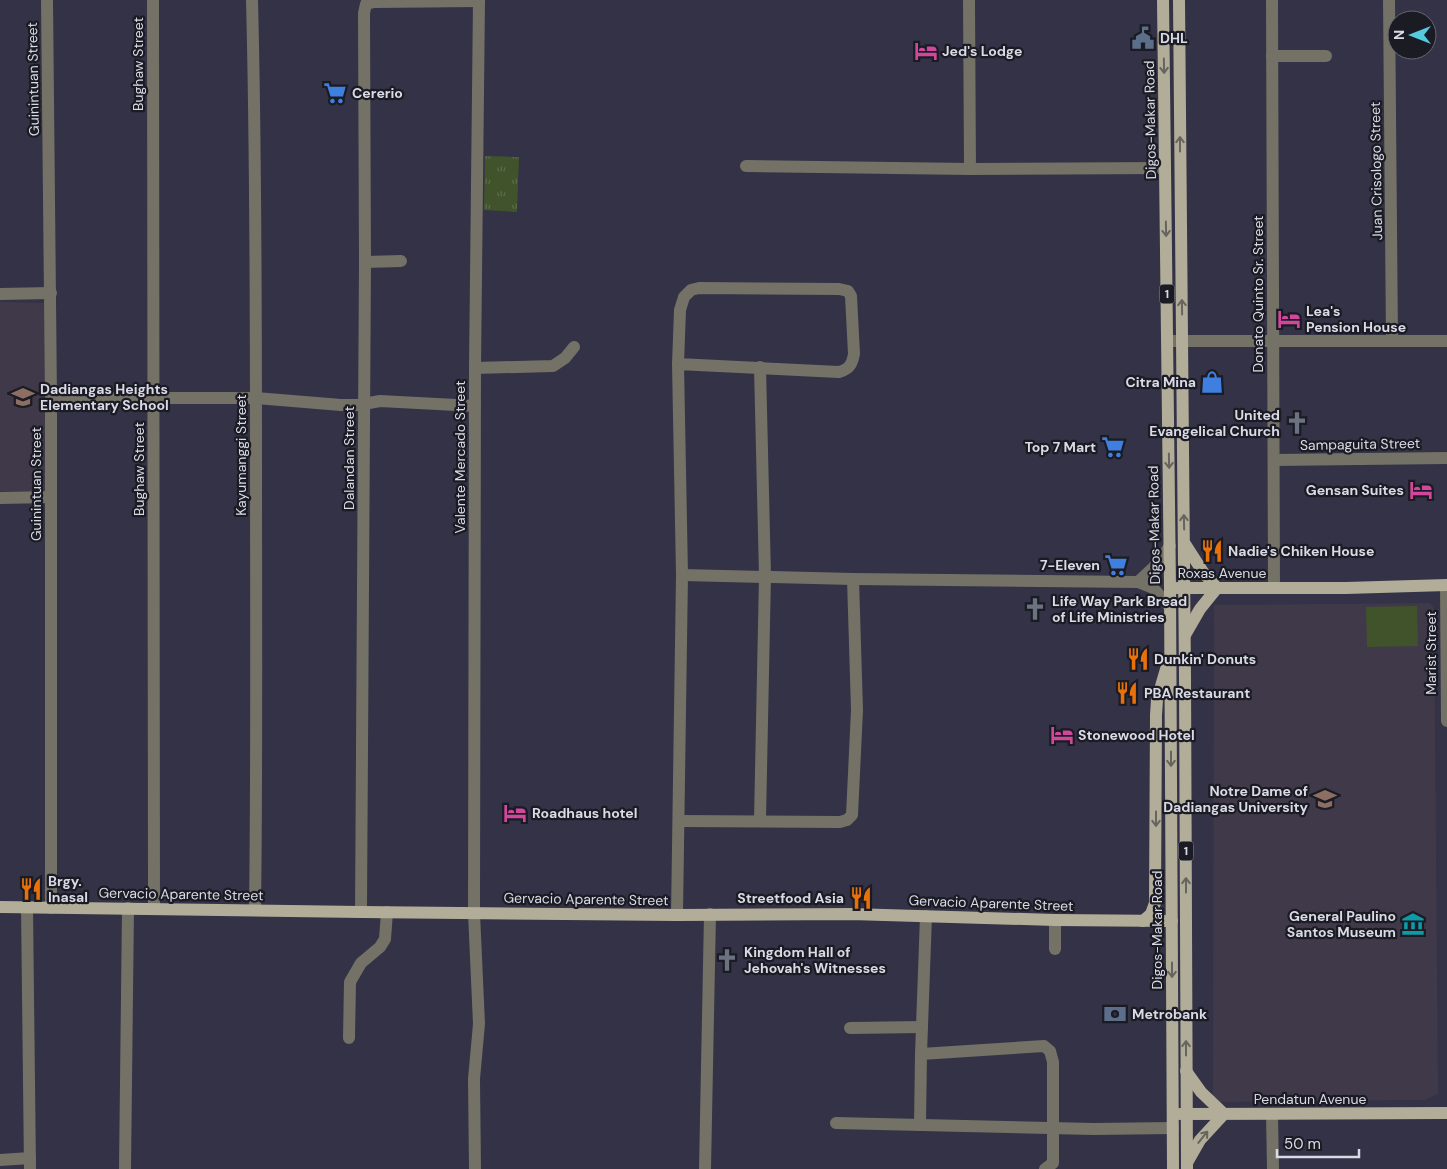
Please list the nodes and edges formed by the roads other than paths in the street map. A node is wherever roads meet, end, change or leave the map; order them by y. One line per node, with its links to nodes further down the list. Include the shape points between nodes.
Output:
1 (47, 0): 17 (street, Guinintuan Street)
2 (153, 0): 28 (street, Bughaw Street)
3 (252, 0): 30 (street, Kayumanggi Street)
4 (970, 0): 14 (street)
5 (1163, 0): 13 (main road, Digos-Makar Road / 1, one-way to 13)
6 (1179, 0): 20 (main road, Digos-Makar Road / 1, one-way to 6)
7 (1272, 0): 10 (street, Donato Quinto Sr. Street)
8 (1389, 0): 21 (street, Juan Crisologo Street)
9 (479, 1): 16 (street, Dalandan Street, via 366,4); 27 (street, Valente Mercado Street)
10 (1272, 56): 11 (street); 23 (street, Donato Quinto Sr. Street)
11 (1326, 56)
12 (746, 166): 14 (street)
13 (1165, 168): 14 (street); 19 (main road, Digos-Makar Road / 1, one-way to 19)
14 (970, 169)
15 (401, 261): 16 (street)
16 (365, 262): 31 (street, Dalandan Street)
17 (51, 293): 18 (street); 29 (street, Guinintuan Street)
18 (0, 294)
19 (1167, 341): 20 (street); 38 (main road, Digos-Makar Road / 1, one-way to 38)
20 (1182, 341): 23 (street); 37 (main road, Digos-Makar Road / 1, one-way to 20)
21 (1392, 341): 22 (street); 23 (street)
22 (1447, 341)
23 (1273, 342): 34 (street, Donato Quinto Sr. Street)
24 (574, 347): 27 (street, via 553,366)
25 (678, 364): 26 (street); 26 (street, via 680,310 684,297 691,290 839,288 848,291 852,306 854,354 847,369 839,372); 39 (street)
26 (760, 367): 40 (street)
27 (474, 368): 32 (street, Valente Mercado Street)
28 (154, 397): 29 (street); 30 (street); 58 (street, Bughaw Street)
29 (51, 398): 35 (street, Guinintuan Street)
30 (256, 398): 31 (street); 59 (street, Kayumanggi Street)
31 (364, 404): 32 (street, via 380,400); 60 (street, Dalandan Street)
32 (474, 406): 62 (street, Valente Mercado Street)
33 (1447, 458): 34 (street, Sampaguita Street)
34 (1274, 460): 47 (street, Donato Quinto Sr. Street)
35 (50, 497): 36 (street); 56 (street, Guinintuan Street)
36 (0, 498)
37 (1184, 542): 45 (main road, Digos-Makar Road / 1); 46 (main road)
38 (1170, 546): 42 (street); 44 (main road, Digos-Makar Road / 1)
39 (682, 574): 40 (street); 53 (street)
40 (765, 576): 41 (street); 52 (street)
41 (853, 579): 42 (street); 52 (street, via 857,710 852,814 840,822)
42 (1138, 582): 48 (street, via 1153,588)
43 (1446, 586): 47 (main road, Roxas Avenue); 51 (street, Marist Street)
44 (1170, 588): 45 (main road, Roxas Avenue); 48 (main road, Digos-Makar Road / 1)
45 (1184, 588): 46 (main road, Roxas Avenue); 49 (main road, Digos-Makar Road / 1)
46 (1217, 588): 47 (main road, Roxas Avenue); 49 (main road)
47 (1274, 588)
48 (1170, 607): 50 (main road, Digos-Makar Road / 1)
49 (1184, 637): 74 (main road, Digos-Makar Road / 1, one-way to 49)
50 (1170, 650): 67 (main road, one-way to 67, via 1156,708 1155,902 1151,914); 68 (main road, Digos-Makar Road / 1, one-way to 68)
51 (1447, 721)
52 (760, 820): 53 (street)
53 (679, 821): 64 (street)
54 (0, 907): 55 (main road, Gervacio Aparente Street)
55 (27, 907): 56 (main road, Gervacio Aparente Street); 85 (street)
56 (51, 908): 57 (main road, Gervacio Aparente Street)
57 (128, 908): 58 (main road, Gervacio Aparente Street); 87 (street)
58 (154, 908): 59 (main road, Gervacio Aparente Street)
59 (255, 910): 60 (main road, Gervacio Aparente Street)
60 (361, 912): 61 (main road, Gervacio Aparente Street)
61 (387, 912): 62 (main road, Gervacio Aparente Street); 72 (street, via 385,939 361,963 350,982)
62 (474, 913): 64 (main road, Gervacio Aparente Street); 88 (street, Valente Mercado Street, via 479,1024 474,1079)
63 (710, 914): 64 (main road, Gervacio Aparente Street); 65 (main road, Gervacio Aparente Street); 89 (street)
64 (677, 915)
65 (926, 916): 66 (main road, Gervacio Aparente Street); 70 (street)
66 (1055, 920): 67 (main road, Gervacio Aparente Street); 69 (street)
67 (1144, 921): 68 (main road, Gervacio Aparente Street)
68 (1172, 921): 75 (main road, Digos-Makar Road / 1, one-way to 75)
69 (1055, 949)
70 (922, 1027): 71 (street); 73 (street)
71 (850, 1028)
72 (349, 1038)
73 (921, 1054): 81 (street); 82 (street, via 1044,1046 1050,1051 1053,1062)
74 (1186, 1071): 76 (main road, Digos-Makar Road / 1); 77 (main road, via 1201,1092)
75 (1173, 1114): 76 (main road, Pendatun Avenue); 83 (main road, Digos-Makar Road / 1)
76 (1187, 1114): 77 (main road, Pendatun Avenue); 86 (main road, Digos-Makar Road / 1)
77 (1224, 1114): 78 (main road, Pendatun Avenue); 86 (main road, one-way to 77, via 1200,1140)
78 (1272, 1114): 79 (main road, Pendatun Avenue); 92 (street)
79 (1447, 1114)
80 (836, 1123): 81 (street)
81 (920, 1125): 82 (street)
82 (1054, 1127): 83 (street); 90 (street, via 1053,1163)
83 (1173, 1128): 91 (main road, Digos-Makar Road / 1)
84 (0, 1160): 85 (street)
85 (30, 1163)
86 (1187, 1166)
87 (125, 1169)
88 (475, 1169)
89 (705, 1169)
90 (1045, 1169)
91 (1173, 1169)
92 (1273, 1169)

